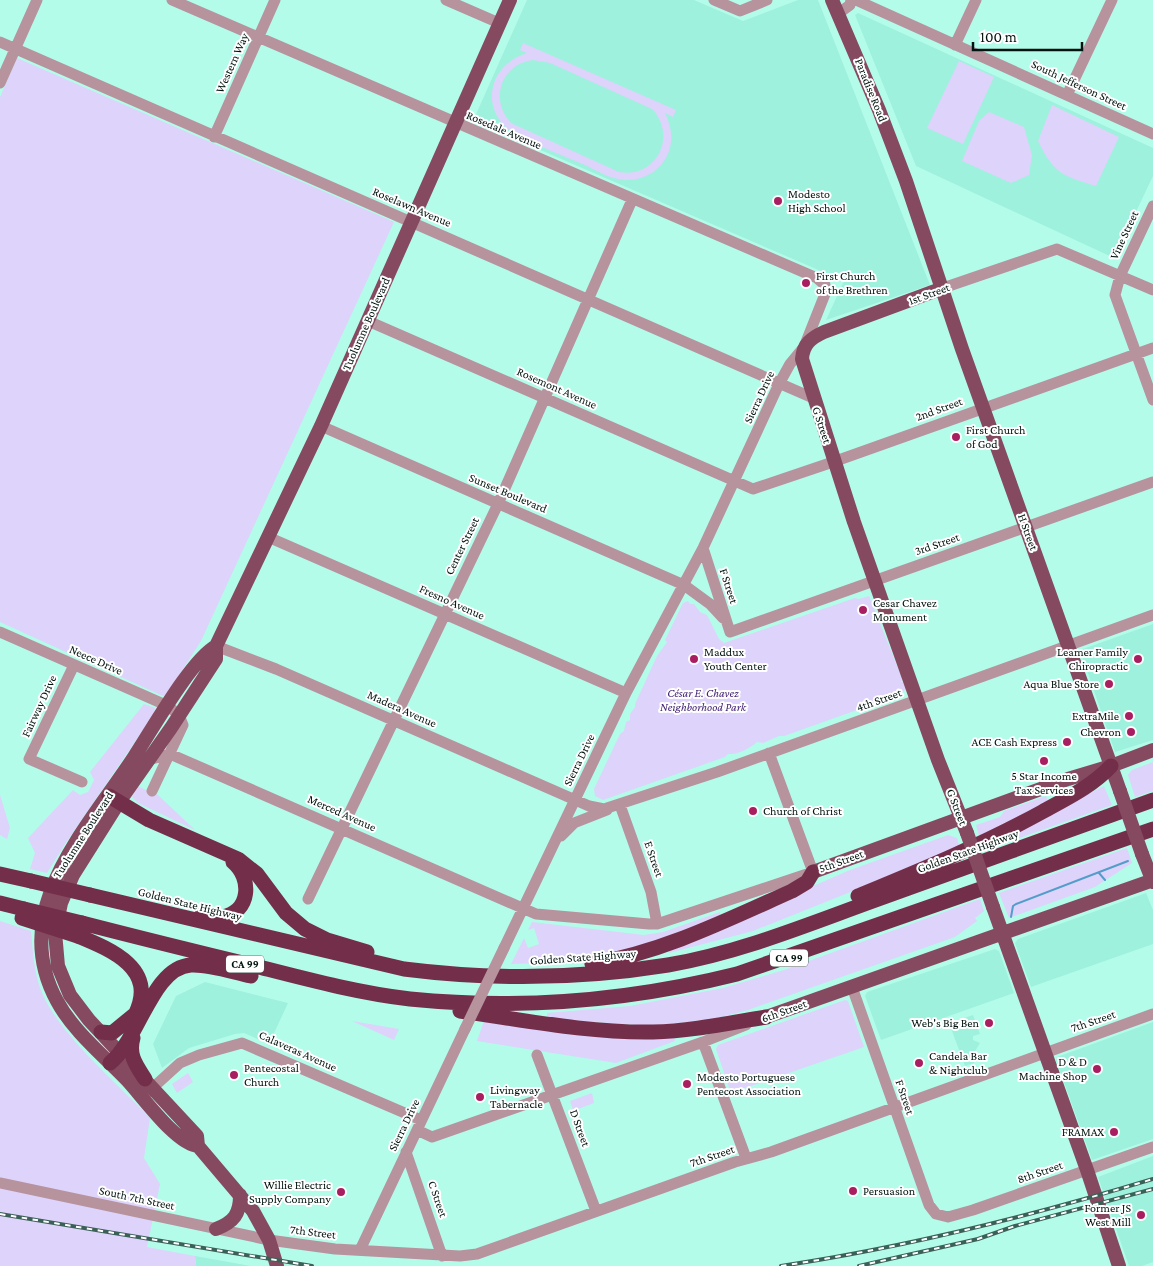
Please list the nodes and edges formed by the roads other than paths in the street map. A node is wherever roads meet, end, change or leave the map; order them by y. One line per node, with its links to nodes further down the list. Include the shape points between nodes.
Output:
1 (37, 0): 18 (street)
2 (172, 0): 15 (street, Rosedale Avenue)
3 (275, 0): 15 (street, Western Way)
4 (446, 0): 14 (street)
5 (510, 0): 14 (main road, Tuolumne Boulevard)
6 (714, 0): 7 (street, via 740,12)
7 (767, 0)
8 (832, 0): 13 (main road, Paradise Road)
9 (851, 0): 13 (street, via 850,5)
10 (856, 0): 17 (street, South Jefferson Street)
11 (976, 0): 17 (street)
12 (1112, 0): 20 (street)
13 (839, 13): 24 (main road, Paradise Road)
14 (500, 23): 21 (main road, Tuolumne Boulevard)
15 (258, 38): 21 (street, Rosedale Avenue); 23 (street, Western Way)
16 (0, 42): 18 (street, Roselawn Avenue)
17 (955, 44): 20 (street, South Jefferson Street)
18 (16, 49): 19 (street); 23 (street, Roselawn Avenue)
19 (0, 83)
20 (1067, 95): 22 (street, South Jefferson Street)
21 (455, 123): 25 (street, Rosedale Avenue); 27 (main road, Tuolumne Boulevard)
22 (1153, 134)
23 (214, 137): 27 (street, Roselawn Avenue)
24 (906, 181): 30 (main road, H Street)
25 (632, 200): 29 (street, Rosedale Avenue, via 817,278); 32 (street, Center Street)
26 (1153, 206): 28 (street, Vine Street)
27 (411, 223): 32 (street, Roselawn Avenue); 33 (main road, Tuolumne Boulevard)
28 (1120, 276): 30 (street, 1st Street, via 1057,249); 31 (street); 36 (street, Vine Street, via 1115,294)
29 (825, 285): 34 (street, Sierra Drive, via 825,294)
30 (944, 288): 34 (main road, 1st Street, via 824,332 813,337); 41 (main road, H Street, via 953,323)
31 (1153, 290)
32 (588, 300): 37 (street, Roselawn Avenue); 38 (street, Center Street)
33 (368, 321): 38 (street, Rosemont Avenue); 42 (main road, Tuolumne Boulevard)
34 (804, 347): 37 (street, Sierra Drive); 39 (main road, G Street, via 802,365)
35 (1153, 348): 36 (street, 2nd Street)
36 (1136, 355): 40 (street, Vine Street); 41 (street, 2nd Street)
37 (779, 384): 39 (street, Roselawn Avenue); 44 (street, Sierra Drive)
38 (544, 397): 44 (street, Rosemont Avenue); 46 (street, Center Street)
39 (813, 398): 43 (main road, G Street)
40 (1153, 400)
41 (984, 407): 43 (street, 2nd Street); 47 (main road, H Street)
42 (321, 426): 46 (street, Sunset Boulevard); 48 (main road, Tuolumne Boulevard)
43 (833, 462): 44 (street, 2nd Street, via 753,488); 50 (main road, G Street)
44 (735, 481): 49 (street, Sierra Drive)
45 (1153, 482): 47 (street, 3rd Street)
46 (498, 504): 51 (street, Sunset Boulevard); 52 (street, Center Street)
47 (1026, 527): 50 (street, 3rd Street); 57 (main road, H Street)
48 (268, 537): 52 (street, Fresno Avenue); 56 (main road, Tuolumne Boulevard)
49 (703, 548): 51 (street, Sierra Drive); 54 (street, F Street)
50 (874, 580): 54 (street, 3rd Street); 60 (main road, G Street)
51 (684, 585): 54 (street, via 714,607); 59 (street, Sierra Drive)
52 (445, 613): 59 (street, Fresno Avenue); 63 (street, Center Street)
53 (1153, 615): 57 (street, 4th Street)
54 (728, 627)
55 (0, 632): 58 (street, Neece Drive)
56 (216, 646): 61 (main road, Tuolumne Boulevard, via 206,652); 62 (main road, Tuolumne Boulevard, via 216,659); 63 (street, Madera Avenue)
57 (1068, 646): 60 (street, 4th Street); 68 (main road, H Street)
58 (74, 665): 61 (street, Neece Drive); 69 (street, Fairway Drive, via 30,759)
59 (626, 692): 72 (street, Sierra Drive)
60 (917, 701): 65 (street, 4th Street); 75 (main road, G Street)
61 (168, 706): 62 (street, Neece Drive); 71 (main road, Tuolumne Boulevard)
62 (181, 720): 66 (street, Tuolumne Boulevard); 67 (main road, Tuolumne Boulevard)
63 (394, 721): 72 (street, Madera Avenue); 76 (street, Center Street)
64 (1153, 750): 68 (main road, 5th Street)
65 (769, 753): 74 (street, 4th Street); 80 (street)
66 (170, 754): 67 (street); 70 (street, Tuolumne Boulevard); 76 (street, Merced Avenue)
67 (148, 760): 71 (main road, Tuolumne Boulevard)
68 (1111, 766): 75 (main road, 5th Street); 82 (main road, H Street, bridge); 92 (highway, via 1081,791 988,842 798,921)
69 (82, 782)
70 (152, 791)
71 (114, 799): 79 (highway, via 149,820); 101 (main road, Tuolumne Boulevard, via 67,887 60,903 55,932 58,966 70,995); 104 (main road, Tuolumne Boulevard, via 82,835 54,881 41,932 45,969 58,1002 78,1028)
72 (575, 799): 74 (street, 4th Street, via 595,808); 78 (street, Sierra Drive)
73 (1153, 800): 92 (highway, Golden State Highway / CA 99)
74 (617, 806): 78 (street, 4th Street, via 574,823); 89 (street, E Street, via 651,892)
75 (961, 817): 80 (main road, 5th Street); 91 (main road, G Street, bridge)
76 (343, 828): 84 (street, Center Street); 86 (street, Merced Avenue)
77 (1153, 830): 97 (highway, CA 99, via 784,959 708,981 601,1000 559,1003 512,1004)
78 (555, 842): 86 (street, Sierra Drive)
79 (220, 852): 83 (highway, via 240,870 247,886 242,903 227,915 215,917); 93 (highway, via 248,865 294,922 317,936 385,956)
80 (813, 872): 89 (street, 5th Street); 94 (highway, via 808,882 792,891 658,949 626,958)
81 (0, 874): 83 (highway, Golden State Highway / CA 99, bridge)
82 (1153, 881): 91 (main road, 6th Street)
83 (90, 895): 93 (highway, Golden State Highway / CA 99, via 395,967)
84 (308, 899)
85 (0, 903): 88 (highway)
86 (523, 908): 89 (street, 5th Street, via 536,914); 109 (street, Sierra Drive, bridge)
87 (0, 910): 88 (highway)
88 (23, 914): 90 (highway, bridge)
89 (657, 924)
90 (80, 930): 95 (highway, CA 99); 100 (highway, via 118,954 133,969 142,993)
91 (1002, 934): 96 (main road, 6th Street); 103 (main road, G Street)
92 (770, 938): 94 (highway, Golden State Highway / CA 99, via 668,965)
93 (482, 976): 94 (highway, Golden State Highway / CA 99)
94 (509, 977)
95 (331, 986): 97 (highway, CA 99); 100 (highway, via 189,965 164,978)
96 (852, 987): 99 (main road, 6th Street); 108 (street, F Street)
97 (409, 998): 99 (highway, via 454,1011 616,1031 676,1031)
98 (1153, 1014): 103 (street, 7th Street)
99 (766, 1017): 102 (street, 6th Street)
100 (137, 1019): 101 (highway, via 112,1033); 104 (highway); 106 (highway, via 132,1059)
101 (100, 1032): 104 (main road, Tuolumne Boulevard)
102 (703, 1042): 107 (street, 6th Street); 112 (street)
103 (1044, 1053): 108 (street, 7th Street); 113 (main road, G Street)
104 (116, 1055): 106 (main road, Tuolumne Boulevard)
105 (537, 1055): 107 (street, D Street)
106 (147, 1088): 109 (street, Calaveras Avenue, via 180,1063 199,1054 242,1043); 115 (main road, Tuolumne Boulevard, via 185,1142 198,1146)
107 (552, 1094): 109 (street, 6th Street, via 432,1137); 116 (street, D Street)
108 (894, 1107): 112 (street, 7th Street); 117 (street, F Street, via 929,1206)
109 (419, 1125): 111 (street, Sierra Drive)
110 (1153, 1147): 113 (street, 8th Street)
111 (406, 1152): 120 (street, Sierra Drive); 121 (street, C Street)
112 (746, 1158): 116 (street, 7th Street)
113 (1087, 1170): 117 (street, 8th Street, via 973,1210 948,1217); 123 (main road, G Street)
114 (0, 1183): 118 (street, South 7th Street)
115 (240, 1195): 118 (main road, via 240,1210 230,1224); 119 (main road, Tuolumne Boulevard, via 253,1210)
116 (596, 1211): 121 (street, 7th Street, via 477,1254)
117 (936, 1214)
118 (216, 1229): 119 (street, South 7th Street)
119 (269, 1240): 120 (street, 7th Street); 122 (main road, Tuolumne Boulevard)
120 (360, 1250): 121 (street, 7th Street)
121 (442, 1256)
122 (277, 1266)
123 (1118, 1266)

